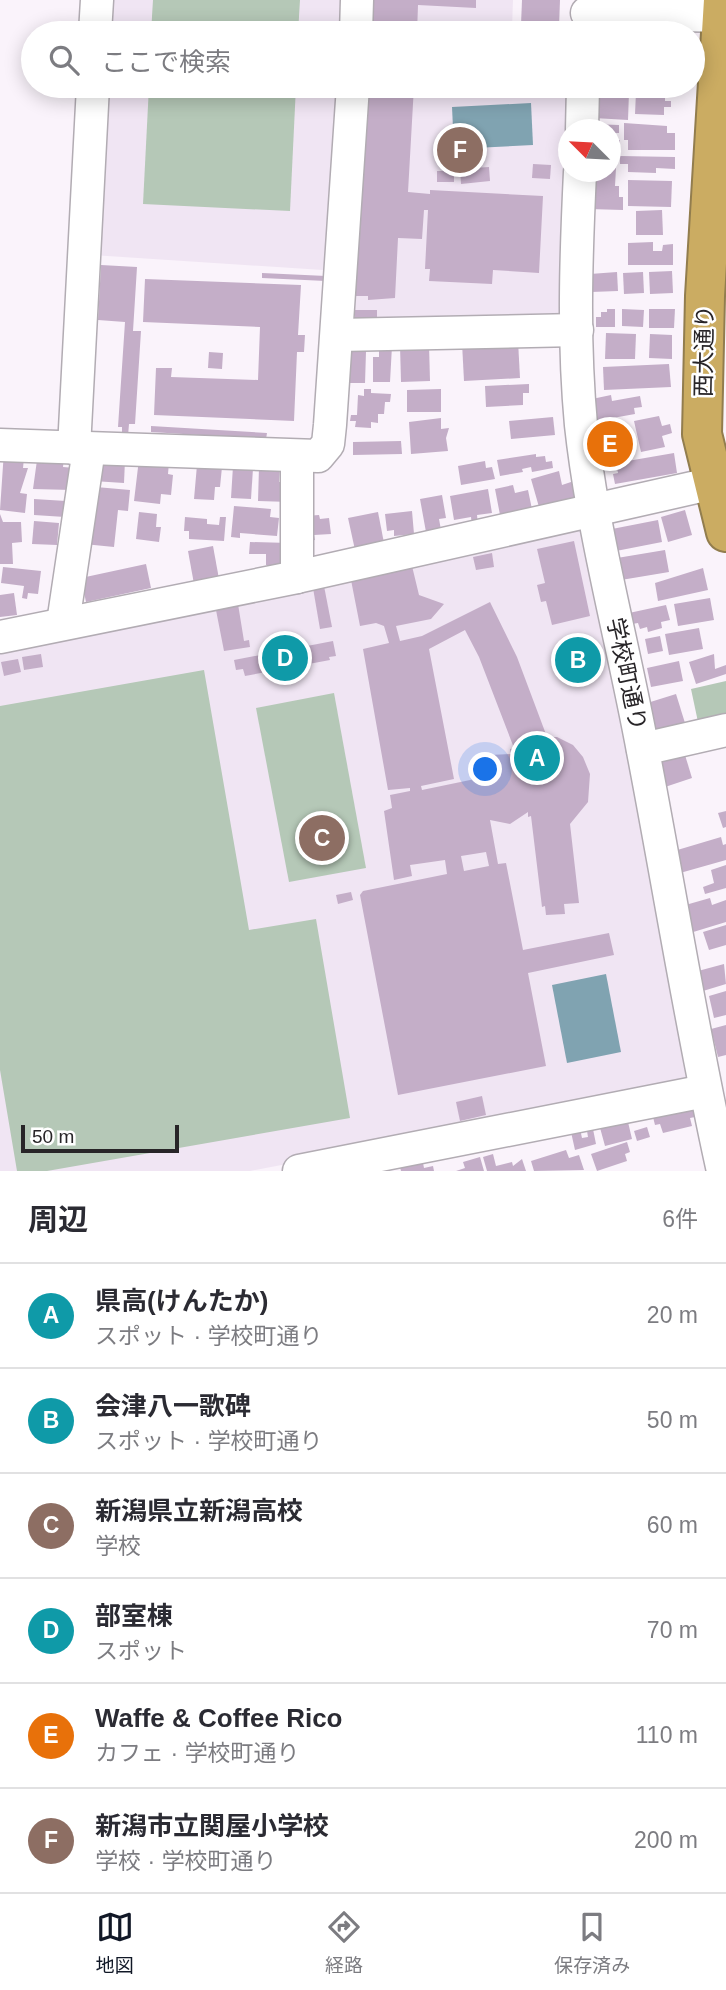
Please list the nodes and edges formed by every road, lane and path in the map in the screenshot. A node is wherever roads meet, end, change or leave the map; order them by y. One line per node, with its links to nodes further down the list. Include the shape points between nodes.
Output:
1 (97, 0): 5 (street)
2 (357, 0): 6 (street)
3 (723, 10): 4 (street); 12 (highway, 西大通り)
4 (586, 16)
5 (96, 21)
6 (356, 21)
7 (93, 98): 16 (street)
8 (352, 98): 14 (street)
9 (583, 98): 10 (street)
10 (582, 119)
11 (580, 182): 13 (street, 学校町通り)
12 (716, 296): 18 (highway, 西大通り, via 702,434)
13 (577, 330): 14 (street); 19 (street, 学校町通り, via 581,424)
14 (338, 335): 17 (street, via 328,444 318,456)
15 (0, 445): 16 (street)
16 (81, 449): 17 (street); 22 (street)
17 (297, 457): 21 (street)
18 (714, 484): 19 (street); 20 (highway, 西大通り)
19 (594, 511): 21 (street); 25 (street, 学校町通り)
20 (726, 532)
21 (297, 577): 22 (street)
22 (63, 623): 23 (street)
23 (0, 636)
24 (726, 730): 25 (street)
25 (643, 750): 26 (street, 学校町通り)
26 (705, 1091): 27 (street); 28 (street, 学校町通り)
27 (299, 1171)
28 (723, 1171)

